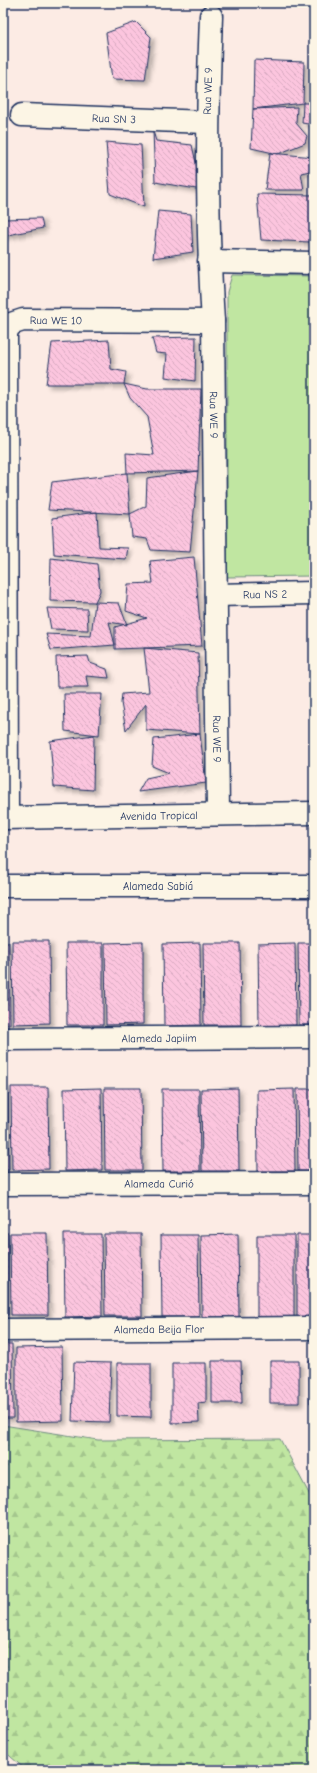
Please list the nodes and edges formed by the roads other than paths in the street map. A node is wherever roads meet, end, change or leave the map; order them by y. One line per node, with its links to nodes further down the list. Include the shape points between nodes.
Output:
1 (211, 16): 3 (street, Rua WE 9)
2 (22, 115): 3 (street, Rua SN 3)
3 (206, 122): 4 (street, Rua WE 9)
4 (209, 261): 5 (street); 6 (street, Rua WE 9)
5 (314, 263)
6 (213, 321): 8 (street, Rua WE 9); 11 (street, Rua WE 10, via 23,320 11,324 6,332)
7 (314, 593): 8 (street, Rua NS 2)
8 (216, 595): 10 (street, Rua WE 9)
9 (314, 813): 10 (street, Avenida Tropical)
10 (218, 814): 11 (street, Avenida Tropical)
11 (5, 818)
12 (3, 886): 13 (street, Alameda Sabiá)
13 (314, 886)
14 (314, 1036): 15 (street, Alameda Japiim)
15 (3, 1039)
16 (314, 1183): 17 (street, Alameda Curió)
17 (3, 1184)
18 (314, 1328): 19 (street, Alameda Beija Flor)
19 (3, 1330)

